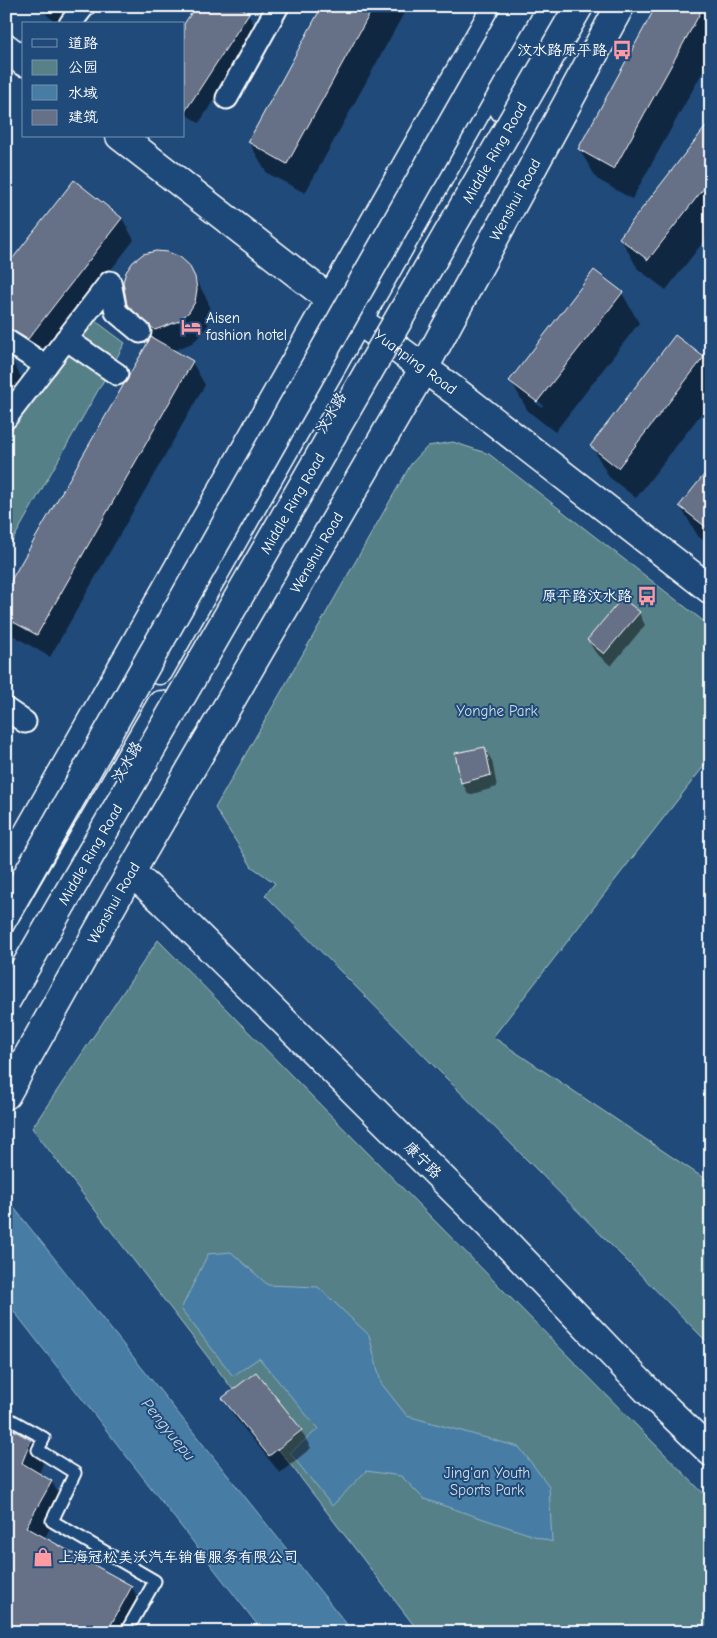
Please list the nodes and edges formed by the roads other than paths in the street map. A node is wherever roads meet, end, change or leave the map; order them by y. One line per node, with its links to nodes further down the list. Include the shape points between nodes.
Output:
1 (84, 6): 9 (street)
2 (278, 6): 12 (street)
3 (497, 6): 14 (main road)
4 (519, 6): 30 (main road, bridge)
5 (536, 6): 15 (main road, 汶水路)
6 (562, 6): 15 (main road, 汶水路)
7 (579, 6): 33 (main road, Middle Ring Road, bridge)
8 (620, 6): 20 (main road, Wenshui Road)
9 (72, 22)
10 (6, 48): 11 (main road)
11 (22, 60)
12 (227, 98)
13 (123, 138): 14 (main road, Yuanping Road)
14 (331, 300): 15 (main road, Yuanping Road); 27 (main road)
15 (368, 327): 20 (main road, Yuanping Road); 24 (main road, 汶水路); 32 (main road, 汶水路)
16 (140, 332): 17 (street, via 116,312 110,282)
17 (66, 339): 19 (street); 21 (street)
18 (6, 340): 19 (street)
19 (46, 366): 22 (street)
20 (424, 368): 23 (main road, Yuanping Road); 29 (main road, Wenshui Road)
21 (117, 374)
22 (6, 418)
23 (711, 590)
24 (167, 656): 27 (main road); 31 (main road, 汶水路)
25 (6, 710): 26 (street)
26 (25, 722)
27 (87, 729): 28 (main road)
28 (6, 872)
29 (131, 872): 34 (main road, Wenshui Road); 36 (main road, 康宁路, via 491,1227)
30 (6, 913)
31 (6, 937)
32 (6, 972)
33 (6, 1001)
34 (7, 1093)
35 (6, 1417): 37 (lane, via 44,1438 38,1450 74,1473 52,1521 155,1581)
36 (711, 1452)
37 (126, 1632)

